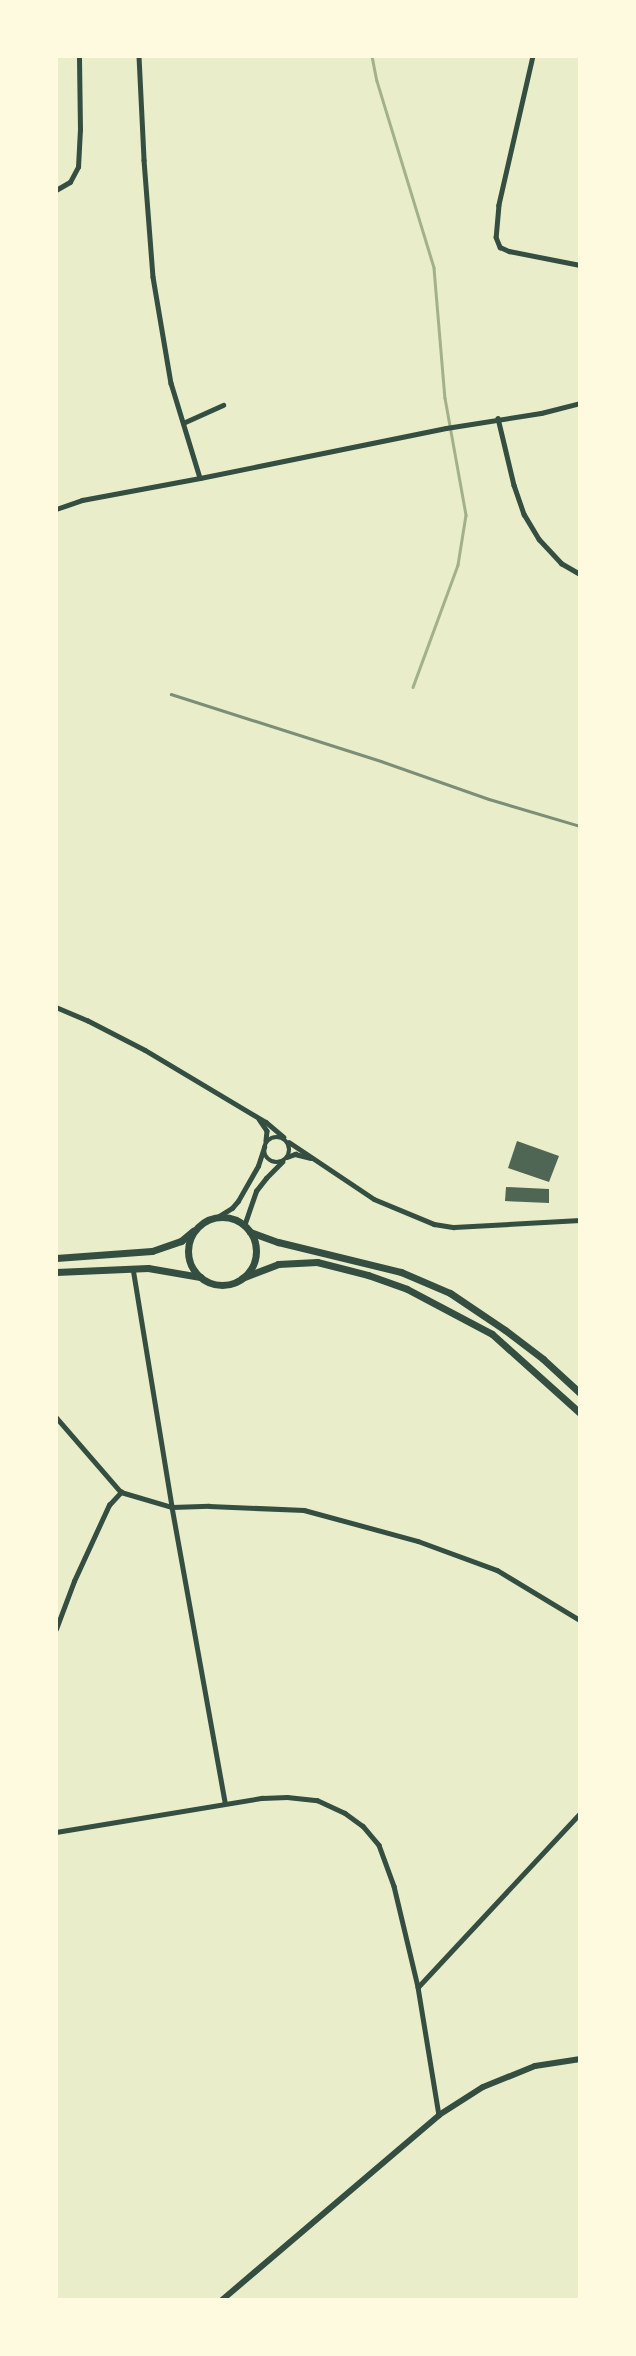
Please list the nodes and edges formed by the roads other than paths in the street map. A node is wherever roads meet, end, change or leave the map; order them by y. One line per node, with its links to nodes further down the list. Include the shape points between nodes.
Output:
1 (80, 56): 4 (street, via 78,166 70,182)
2 (139, 56): 9 (street, via 153,277 171,383)
3 (533, 56): 5 (street, via 499,205 496,237 500,247 508,252)
4 (56, 190)
5 (580, 265)
6 (580, 404): 8 (street)
7 (223, 405): 9 (street)
8 (498, 418): 10 (street); 12 (street, via 524,514 539,540 561,563)
9 (183, 423): 10 (street)
10 (200, 478): 11 (street, via 82,500)
11 (56, 509)
12 (580, 574)
13 (56, 1007): 14 (street, via 145,1050)
14 (256, 1116): 15 (street); 17 (street, via 267,1131)
15 (284, 1138): 16 (street); 17 (street, via 273,1137)
16 (289, 1142): 18 (street); 19 (street)
17 (265, 1145): 19 (street, via 268,1160 275,1163); 20 (street, via 258,1166 238,1201)
18 (312, 1158): 19 (street, via 295,1154); 21 (street, via 374,1199 434,1224 454,1227)
19 (285, 1159): 22 (street, via 256,1192)
20 (216, 1218): 22 (main road, via 228,1218); 23 (main road)
21 (580, 1220)
22 (244, 1226): 24 (main road)
23 (197, 1228): 25 (main road, via 181,1241 152,1251); 28 (main road, via 188,1253)
24 (250, 1232): 29 (main road, via 255,1256); 30 (main road, via 401,1272 450,1293 543,1359)
25 (56, 1258)
26 (132, 1268): 27 (main road); 28 (main road, via 165,1270); 34 (street)
27 (56, 1272)
28 (201, 1278): 29 (main road, via 225,1285)
29 (242, 1278): 31 (main road, via 278,1264 317,1262 407,1289 492,1334)
30 (580, 1393)
31 (580, 1413)
32 (56, 1417): 33 (street)
33 (121, 1492): 34 (street); 36 (street, via 109,1505)
34 (172, 1507): 35 (street, via 304,1510 418,1541 497,1570); 37 (street)
35 (580, 1620)
36 (56, 1629)
37 (225, 1803): 39 (street); 40 (street, via 287,1797 317,1800 363,1826 379,1845 394,1886)
38 (580, 1813): 40 (street)
39 (56, 1832)
40 (418, 1987): 42 (street)
41 (580, 2059): 42 (main road, via 535,2066 483,2087)
42 (439, 2114): 43 (main road)
43 (222, 2300)

